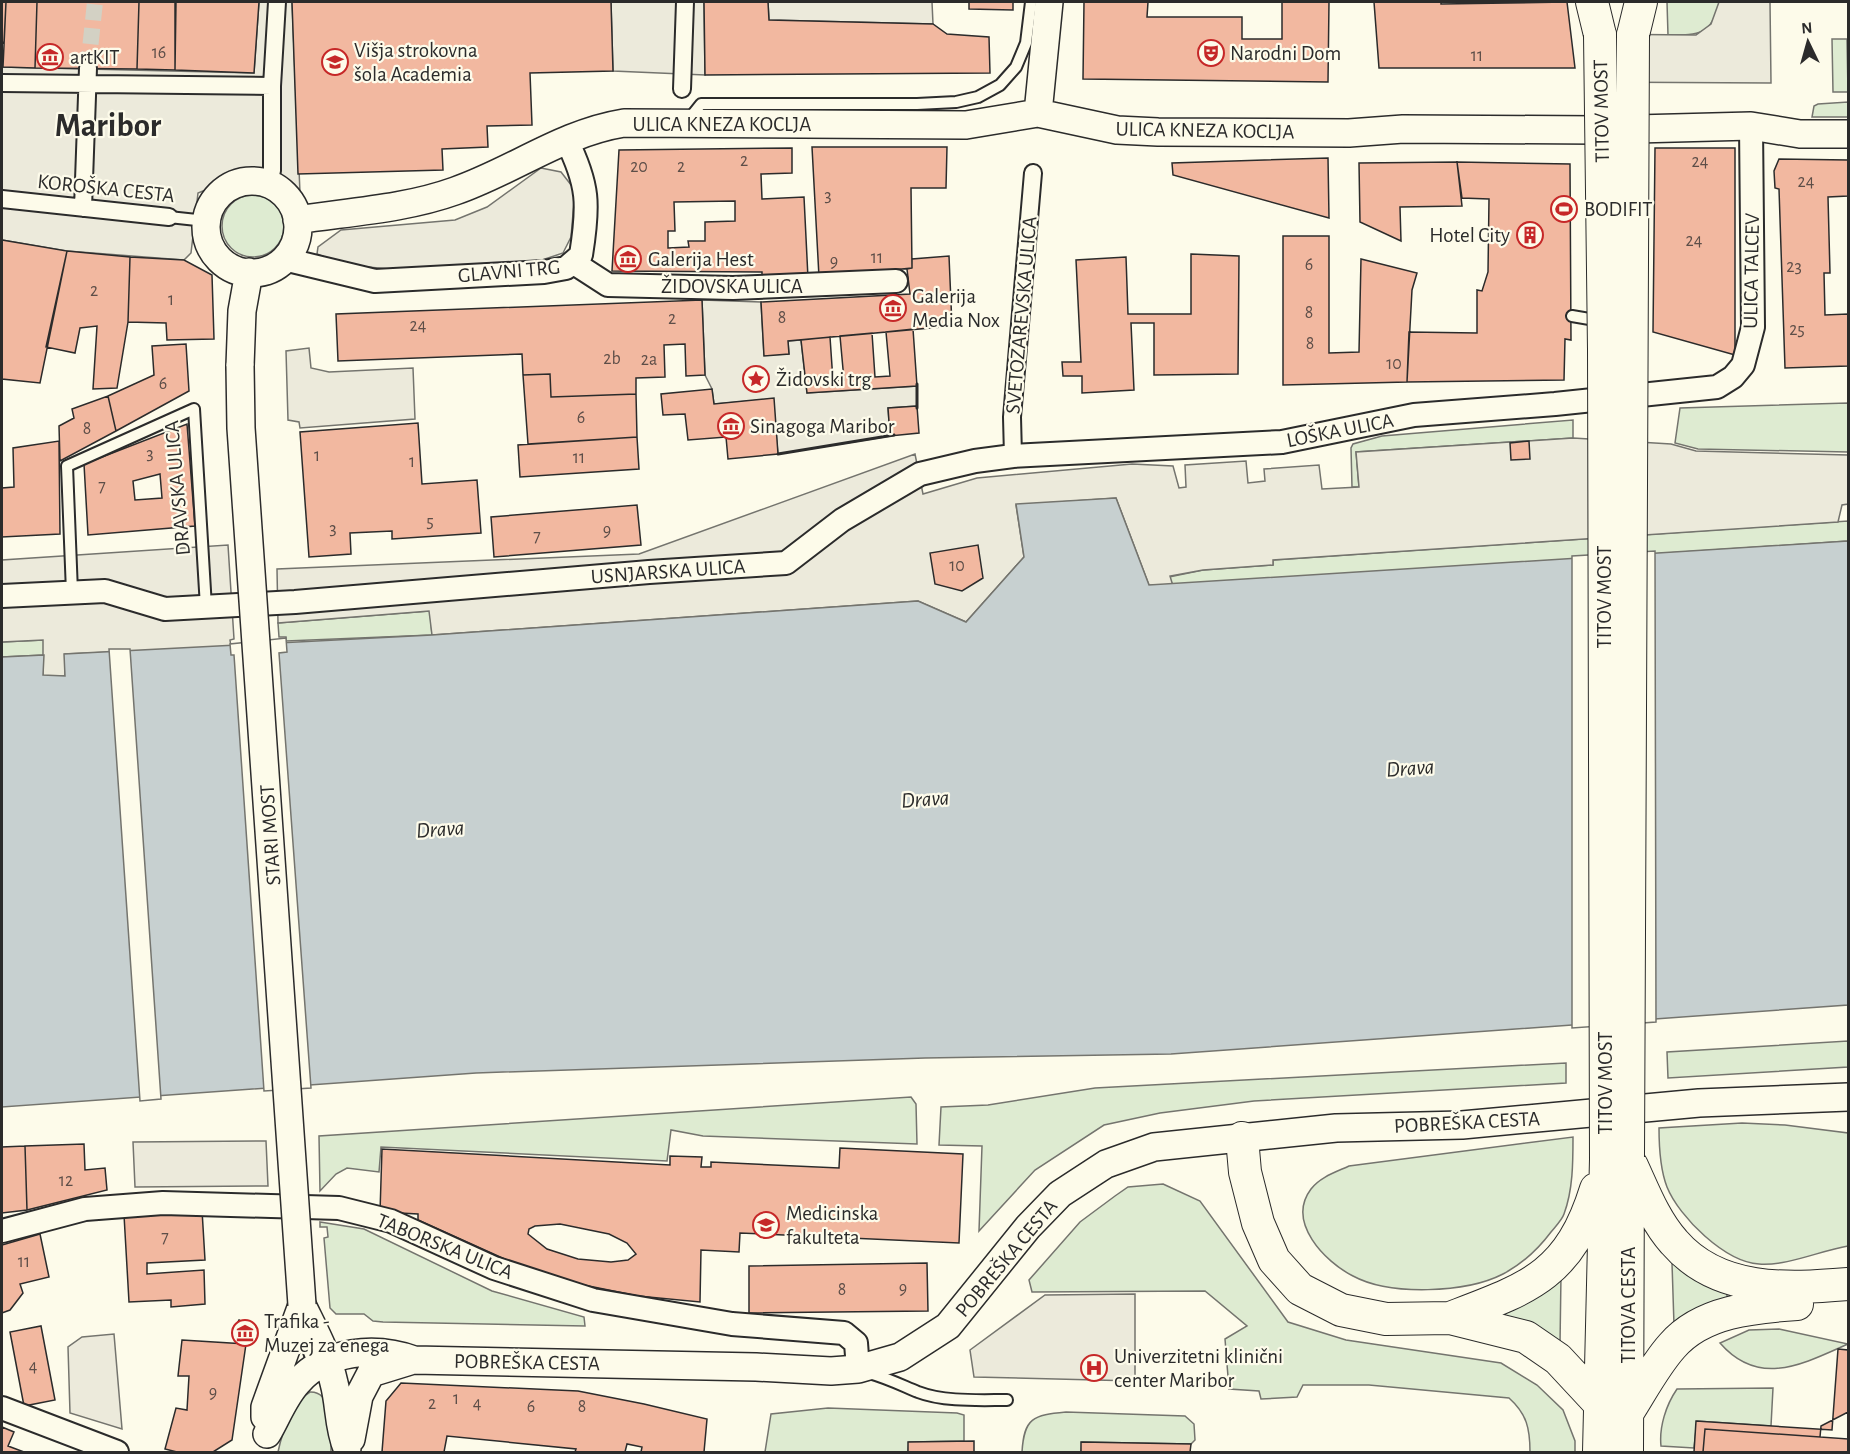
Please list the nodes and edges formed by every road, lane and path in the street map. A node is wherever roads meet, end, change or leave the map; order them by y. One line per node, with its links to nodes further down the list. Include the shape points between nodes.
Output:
1 (277, 2): 12 (street)
2 (685, 2): 14 (street)
3 (1031, 2): 16 (lane, via 1026,43 1016,67 1000,85 978,97 917,104 701,104)
4 (1049, 2): 15 (street)
5 (1592, 2): 9 (main road)
6 (1608, 2): 9 (main road)
7 (1629, 2): 10 (main road)
8 (1641, 2): 10 (main road)
9 (1600, 35): 44 (main road, TITOV MOST, bridge)
10 (1633, 35): 44 (main road, TITOV MOST, bridge)
11 (88, 76): 12 (street); 13 (street); 26 (street)
12 (272, 80): 22 (street)
13 (2, 82)
14 (682, 89)
15 (1038, 113): 16 (street, ULICA KNEZA KOCLJA, via 966,125); 18 (street, ULICA KNEZA KOCLJA, via 1116,130 1158,132)
16 (684, 125): 20 (street, ULICA KNEZA KOCLJA, via 624,123)
17 (1751, 126): 18 (street, ULICA KNEZA KOCLJA); 19 (street, ULICA KNEZA KOCLJA, via 1800,134); 36 (street, ULICA TALCEV, via 1753,327 1748,352 1733,377 1717,387)
18 (1598, 130): 21 (lane, via 1612,146)
19 (1848, 134)
20 (566, 139): 28 (street, via 453,192 410,203); 31 (street, GLAVNI TRG, via 582,170 587,194 581,255)
21 (1614, 155)
22 (272, 171)
23 (1033, 173): 38 (street, SVETOZAREVSKA ULICA, via 1012,417)
24 (2, 198): 26 (street, KOROŠKA CESTA)
25 (1614, 201): 35 (lane)
26 (83, 208): 27 (street, KOROŠKA CESTA)
27 (169, 218): 29 (lane, KOROŠKA CESTA)
28 (297, 220): 29 (street, via 282,192 251,181 221,192); 30 (street, via 295,241)
29 (206, 221): 32 (street, via 208,239 216,256 231,267)
30 (284, 259): 31 (street, GLAVNI TRG, via 375,280 544,272); 32 (street, via 268,269)
31 (574, 263): 33 (street, ŽIDOVSKA ULICA, via 608,285 733,288)
32 (249, 272): 48 (street, STARI MOST, bridge, via 242,311 242,440)
33 (896, 281)
34 (1572, 316): 35 (lane)
35 (1615, 324): 37 (lane)
36 (1667, 394): 37 (street, LOŠKA ULICA)
37 (1615, 399): 38 (street, LOŠKA ULICA, via 1414,415 1282,442)
38 (1013, 456): 41 (street, USNJARSKA ULICA, via 920,474 842,520 786,563)
39 (72, 592): 40 (street, USNJARSKA ULICA); 41 (street, USNJARSKA ULICA, via 105,591 165,609); 41 (lane, DRAVSKA ULICA, via 67,466 194,409)
40 (2, 596)
41 (206, 607)
42 (1848, 1097): 43 (street, POBREŠKA CESTA, via 1700,1103 1462,1125 1336,1128)
43 (1242, 1138): 49 (main road, via 1246,1181 1258,1223 1274,1260 1300,1289 1341,1310 1386,1319); 53 (street, POBREŠKA CESTA, via 1154,1147 1106,1164 1060,1194 1038,1215 948,1326 900,1357)
44 (1617, 1158): 46 (main road, via 1673,1242 1710,1273 1755,1286); 49 (main road, via 1576,1240 1559,1260 1513,1294); 55 (main road, TITOVA CESTA); 57 (main road, TITOVA CESTA)
45 (2, 1231): 53 (street, TABORSKA ULICA, via 85,1209 163,1203 339,1208 391,1221 494,1268 593,1300 732,1324 844,1333 856,1343)
46 (1848, 1284)
47 (1848, 1301): 57 (main road, via 1762,1306 1714,1317 1672,1344)
48 (302, 1305): 50 (street); 58 (street, via 265,1407)
49 (1450, 1318): 55 (main road, via 1526,1337 1558,1359)
50 (328, 1360): 51 (street, via 342,1355 394,1352); 52 (lane); 58 (street, via 299,1381 286,1397); 59 (street, via 340,1432)
51 (414, 1360): 52 (street); 53 (street, POBREŠKA CESTA, via 756,1367 802,1372)
52 (381, 1369): 59 (street, via 371,1373 364,1383)
53 (858, 1369): 54 (lane, via 946,1398)
54 (1007, 1400)
55 (1598, 1402): 61 (main road, TITOVA CESTA)
56 (2, 1408): 60 (street)
57 (1628, 1412): 62 (main road, TITOVA CESTA)
58 (265, 1443)
59 (347, 1450)
60 (117, 1452)
61 (1599, 1452)
62 (1628, 1452)

